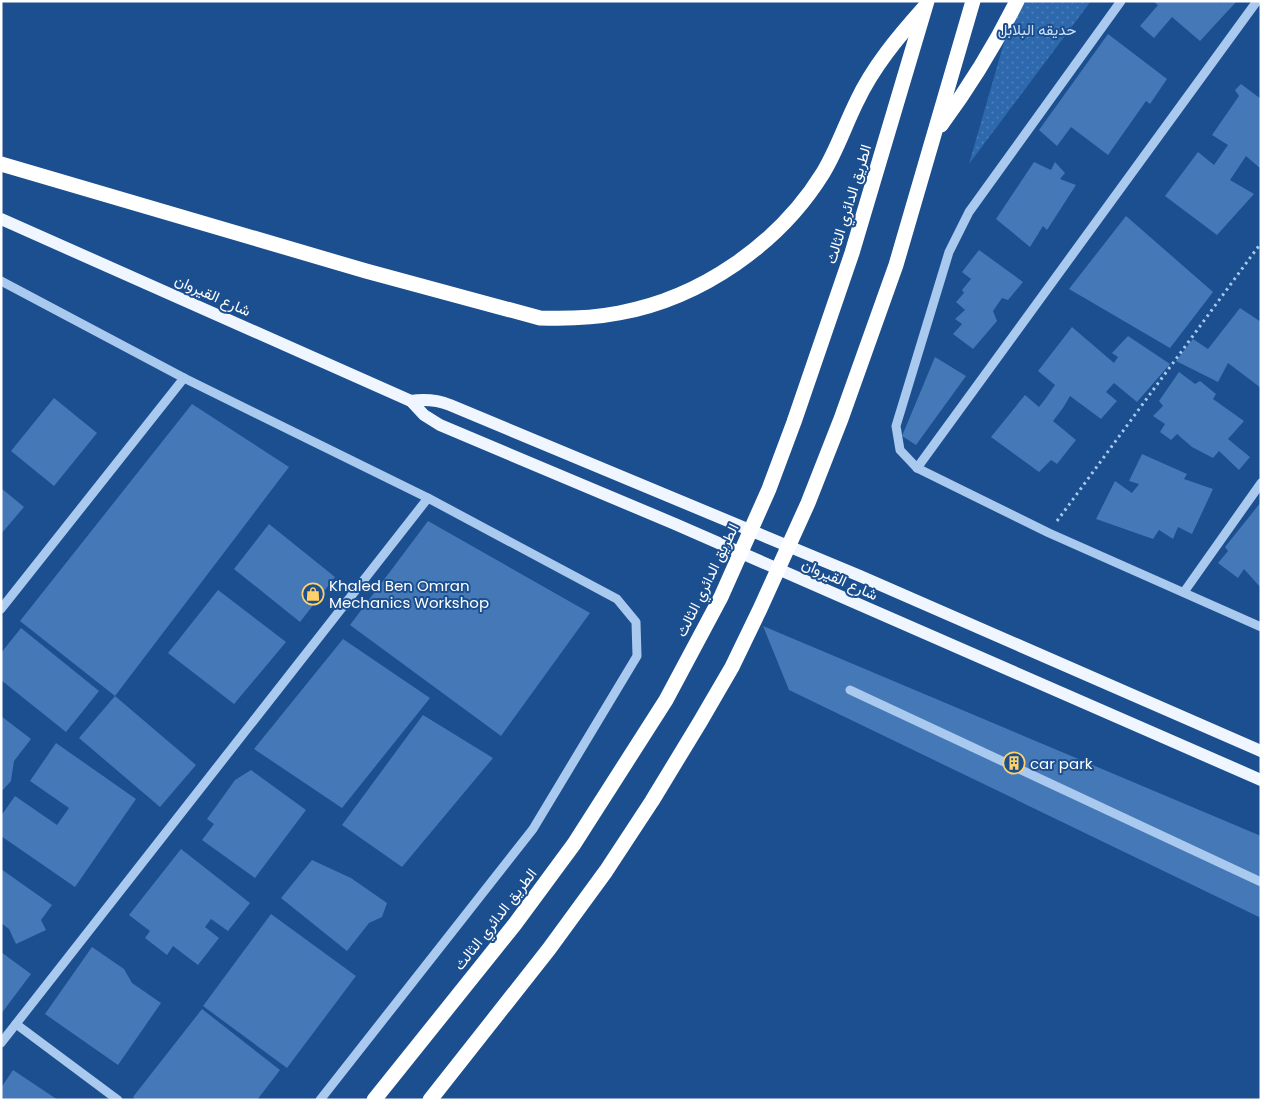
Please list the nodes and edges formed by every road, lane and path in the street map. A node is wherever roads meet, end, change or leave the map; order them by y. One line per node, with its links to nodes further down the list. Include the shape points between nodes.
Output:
1 (973, 1): 6 (highway)
2 (1016, 1): 6 (highway, via 979,70)
3 (1120, 1): 13 (street, via 969,212 950,252 896,426 900,450)
4 (1257, 1): 13 (street)
5 (927, 4): 7 (highway, via 868,81 822,174 784,222 738,261 694,288 646,307 620,313 567,319 540,318 366,271); 28 (highway, الطريق الدائري الثالث, via 852,253 794,422 769,489 721,597 666,700 574,844)
6 (934, 134): 29 (highway, via 896,265 841,419 808,503 732,667 606,871 549,950)
7 (1, 164)
8 (1, 219): 12 (main road, شارع القيروان)
9 (1261, 243): 16 (path)
10 (1, 281): 11 (street)
11 (184, 378): 15 (street); 18 (street)
12 (411, 401): 21 (main road, شارع القيروان, via 431,400 450,405 860,576); 22 (main road, شارع القيروان, via 440,425)
13 (917, 468): 16 (street)
14 (1261, 483): 17 (street)
15 (428, 498): 24 (street); 27 (street, via 617,599 636,622 637,656 533,830)
16 (1049, 533): 17 (street)
17 (1184, 592): 19 (street)
18 (1, 609)
19 (1261, 627)
20 (850, 690): 23 (street)
21 (1261, 750)
22 (1261, 780)
23 (1261, 882)
24 (16, 1024): 25 (street); 26 (street)
25 (1, 1043)
26 (118, 1100)
27 (320, 1100)
28 (374, 1100)
29 (430, 1100)

